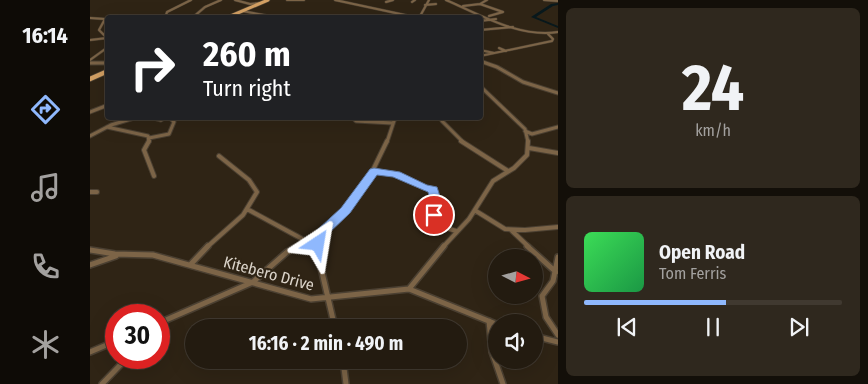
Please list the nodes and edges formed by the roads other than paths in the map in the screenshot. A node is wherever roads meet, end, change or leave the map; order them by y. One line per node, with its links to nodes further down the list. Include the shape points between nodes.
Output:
1 (191, 0): 22 (street)
2 (221, 0): 23 (street)
3 (235, 0): 16 (street)
4 (268, 0): 16 (main road)
5 (287, 0): 6 (street)
6 (304, 0)
7 (335, 0): 26 (street)
8 (393, 0): 15 (street)
9 (424, 0): 10 (street)
10 (429, 0): 19 (street)
11 (446, 0): 20 (street)
12 (487, 0): 18 (street)
13 (544, 0): 14 (street)
14 (558, 1)
15 (386, 2)
16 (260, 3): 21 (main road)
17 (436, 4): 19 (street)
18 (480, 4): 20 (street); 28 (street, via 503,12)
19 (425, 5): 27 (street)
20 (462, 6): 28 (street)
21 (242, 10): 24 (main road); 25 (street)
22 (166, 15)
23 (196, 15)
24 (232, 15)
25 (264, 15)
26 (405, 15)
27 (420, 15)
28 (489, 16): 31 (street)
29 (90, 18): 30 (street)
30 (105, 19)
31 (496, 19): 33 (street); 34 (street)
32 (105, 21): 38 (street, via 99,30)
33 (483, 21)
34 (513, 27): 35 (street); 37 (street)
35 (485, 30)
36 (558, 32): 37 (street)
37 (548, 34): 45 (street, via 552,41)
38 (105, 36)
39 (105, 38): 40 (street)
40 (90, 40)
41 (486, 46): 44 (street)
42 (499, 48): 45 (street)
43 (105, 49): 48 (street)
44 (486, 50): 46 (street)
45 (506, 51): 46 (street)
46 (494, 53): 47 (street)
47 (483, 55)
48 (90, 61): 50 (street)
49 (483, 62): 54 (street, via 522,82)
50 (105, 64)
51 (105, 72): 52 (main road)
52 (90, 79)
53 (483, 89): 65 (street)
54 (558, 93)
55 (105, 106): 56 (street)
56 (90, 112)
57 (128, 120): 63 (street)
58 (172, 120): 67 (street, via 169,134)
59 (355, 120): 62 (street)
60 (394, 120): 62 (street)
61 (443, 120): 71 (street, via 455,134)
62 (392, 123): 72 (street, via 391,135)
63 (107, 127): 66 (street); 67 (street)
64 (558, 127): 65 (street, via 532,134)
65 (525, 131): 68 (street)
66 (90, 136)
67 (149, 138): 73 (street, via 144,150)
68 (529, 148): 69 (street); 71 (street, via 524,160)
69 (558, 153)
70 (219, 156): 76 (street, via 256,188)
71 (508, 170): 77 (street, via 493,181)
72 (374, 171): 80 (street, via 396,174 433,189 437,203 434,224); 81 (street, via 346,211)
73 (154, 176)
74 (90, 192): 75 (street)
75 (97, 192)
76 (247, 210): 82 (street); 86 (street)
77 (476, 211): 79 (street, via 500,227); 80 (street)
78 (558, 227): 79 (street)
79 (511, 230): 88 (street)
80 (456, 231): 90 (street)
81 (321, 233): 82 (street); 91 (street, via 318,255)
82 (306, 241): 89 (street, via 287,252)
83 (90, 250): 84 (street, Kitebero Drive)
84 (121, 254): 86 (street, Kitebero Drive, via 153,255); 87 (street)
85 (558, 257): 88 (street)
86 (191, 264): 89 (street, Kitebero Drive)
87 (90, 265)
88 (556, 272): 95 (street, via 542,296 542,304 547,323)
89 (253, 282): 91 (street, Kitebero Drive, via 311,299); 92 (street)
90 (409, 289): 91 (street, Kitebero Drive); 94 (street, Kitebero Drive)
91 (328, 299): 93 (street)
92 (170, 318)
93 (334, 319)
94 (488, 321)
95 (558, 334)
96 (543, 338): 97 (street)
97 (558, 342)
98 (105, 346): 99 (street)
99 (90, 352)
100 (116, 369): 103 (street)
101 (344, 369): 104 (street)
102 (498, 369): 105 (street)
103 (102, 384)
104 (346, 384)
105 (503, 384)

